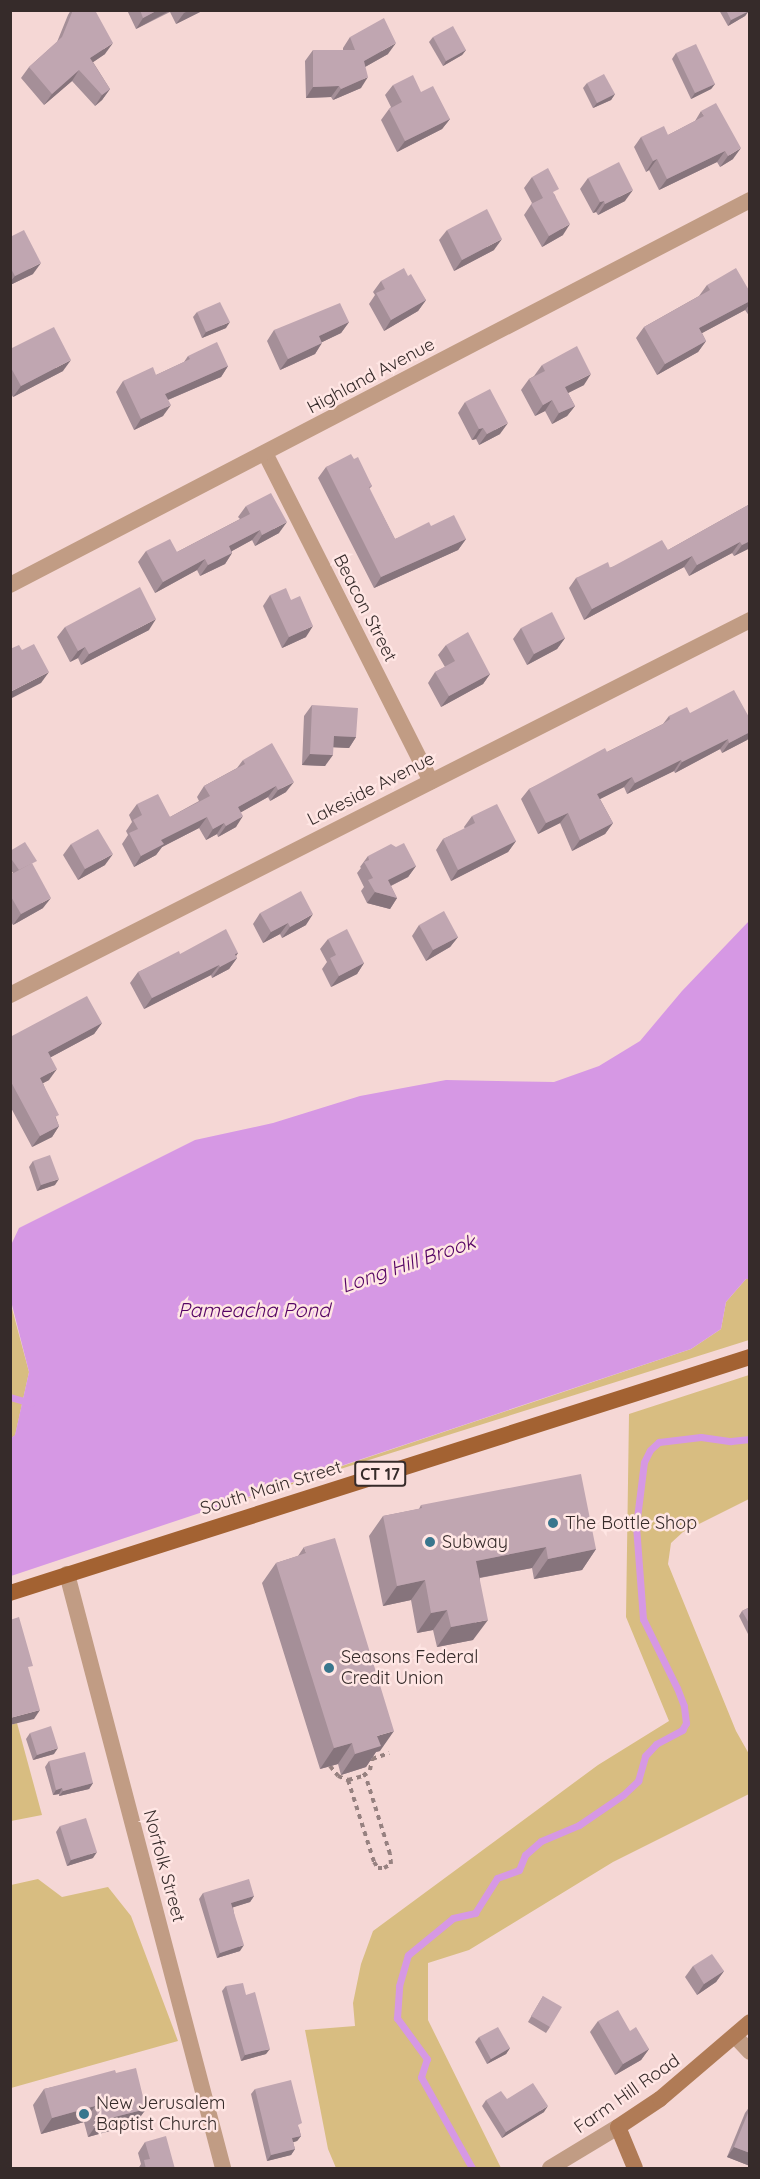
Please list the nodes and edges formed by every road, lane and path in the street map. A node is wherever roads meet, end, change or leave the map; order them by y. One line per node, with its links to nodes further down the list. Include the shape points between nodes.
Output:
1 (750, 200): 2 (street, Highland Avenue)
2 (265, 453): 3 (street, Highland Avenue); 5 (street, Beacon Street)
3 (10, 585)
4 (750, 620): 5 (street, Lakeside Avenue)
5 (430, 781): 6 (street, Lakeside Avenue)
6 (10, 995)
7 (750, 1357): 8 (main road, South Main Street / CT 17)
8 (67, 1574): 9 (main road, South Main Street / CT 17); 18 (street, Norfolk Street)
9 (10, 1593)
10 (389, 1753): 12 (path, via 372,1759)
11 (330, 1766): 13 (path)
12 (365, 1774): 13 (path); 13 (path, via 390,1854 391,1864 384,1868 378,1868 374,1862)
13 (348, 1780)
14 (750, 2022): 15 (main road, Farm Hill Road)
15 (735, 2036): 16 (street); 17 (main road, Farm Hill Road, via 660,2099)
16 (750, 2052)
17 (618, 2127): 19 (street, Farm Hill Road); 20 (main road)
18 (223, 2169)
19 (550, 2169)
20 (634, 2169)

